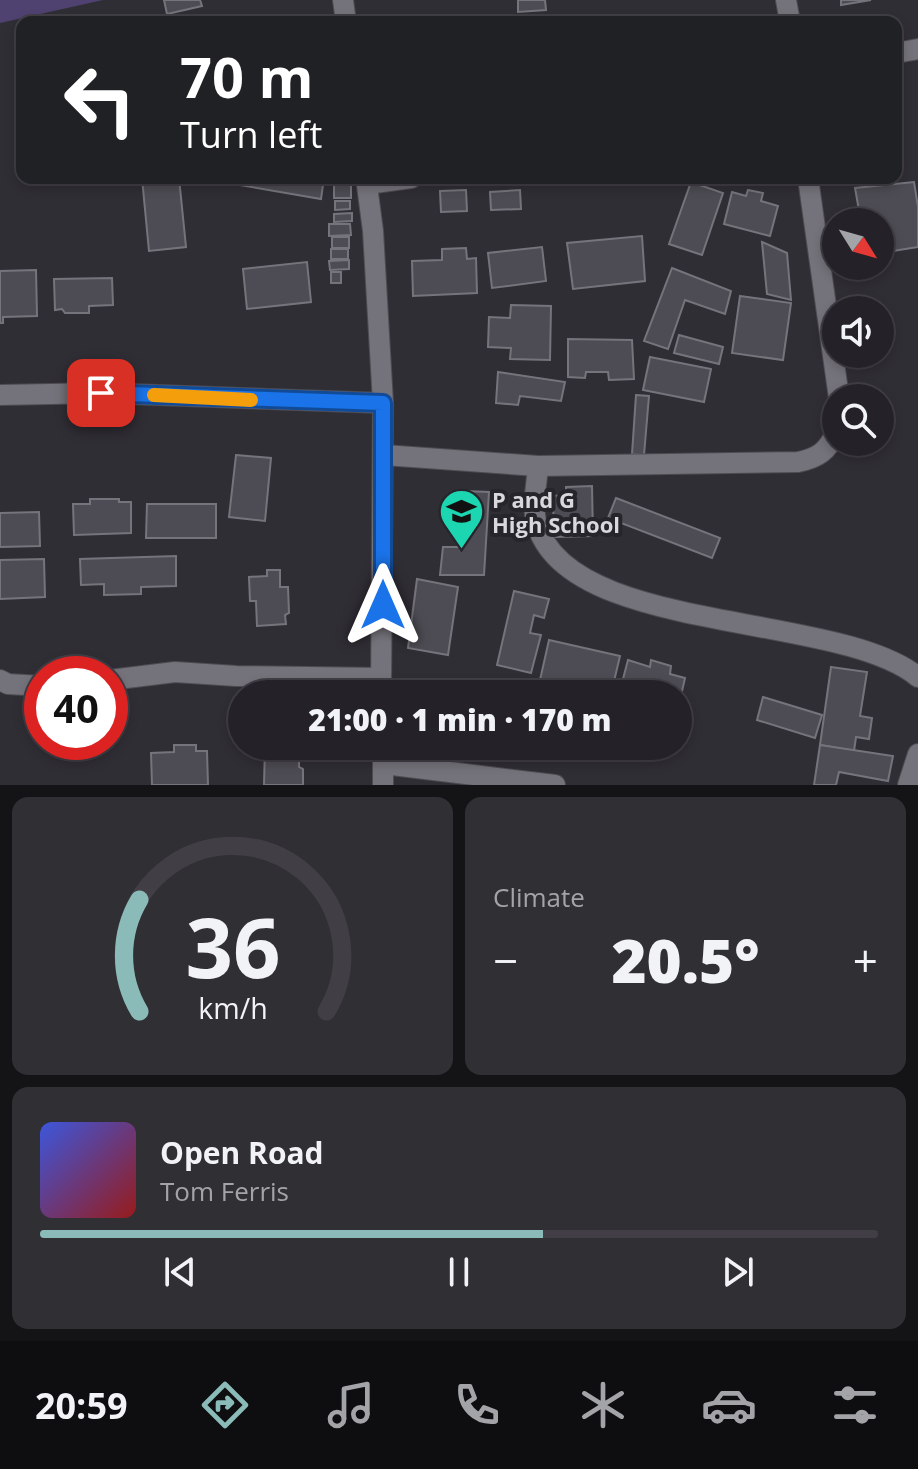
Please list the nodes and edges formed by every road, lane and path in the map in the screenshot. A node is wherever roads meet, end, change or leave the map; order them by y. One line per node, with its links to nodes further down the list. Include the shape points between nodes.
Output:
1 (366, 184): 5 (street)
2 (809, 184): 3 (street)
3 (837, 384)
4 (0, 395): 5 (street, via 101,393)
5 (383, 403): 7 (street)
6 (822, 453): 8 (street, via 798,462)
7 (384, 455): 8 (street); 13 (street)
8 (538, 466): 9 (street, via 535,520 560,560 590,582 720,620 875,653)
9 (918, 677)
10 (128, 678): 12 (street, via 175,672)
11 (0, 680): 14 (street)
12 (294, 680)
13 (381, 680)
14 (24, 685)
15 (918, 754): 20 (street)
16 (384, 760): 18 (street)
17 (412, 760): 19 (street)
18 (383, 785)
19 (555, 785)
20 (908, 785)

